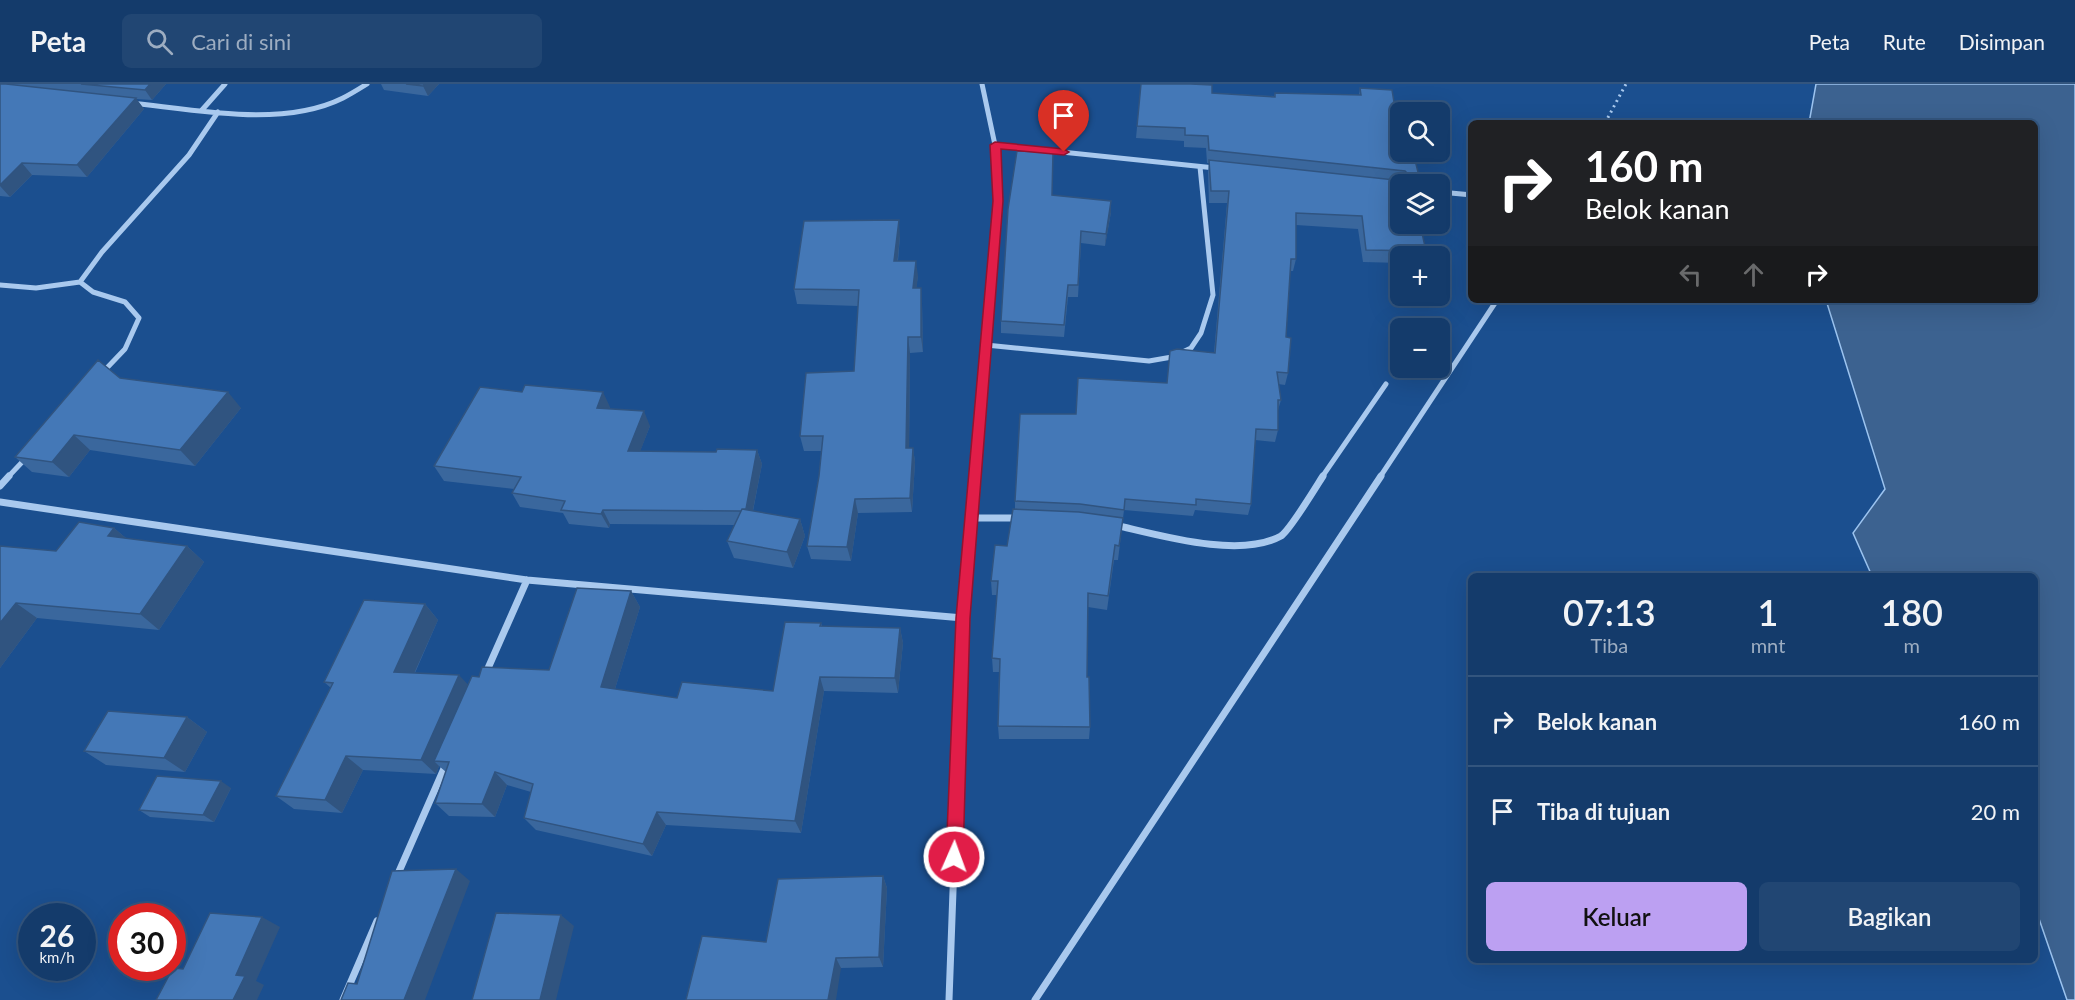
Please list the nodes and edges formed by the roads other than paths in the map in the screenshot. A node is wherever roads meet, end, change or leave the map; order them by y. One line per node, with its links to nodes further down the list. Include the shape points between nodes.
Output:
1 (225, 84): 5 (street)
2 (367, 84): 6 (street, via 328,105 297,113)
3 (982, 84): 7 (street)
4 (131, 103): 5 (street)
5 (204, 110): 6 (street)
6 (217, 112): 12 (street, via 189,155)
7 (995, 145): 8 (street); 15 (street, via 998,201)
8 (1200, 166): 9 (street); 15 (street, via 1213,296 1201,333 1191,348 1149,361)
9 (1224, 169)
10 (1450, 193): 11 (street)
11 (1468, 195)
12 (80, 282): 13 (street, via 36,288); 16 (street, via 93,292 125,302 139,318 124,349)
13 (0, 285)
14 (1495, 303): 32 (street)
15 (986, 345): 21 (street)
16 (101, 374)
17 (1386, 384): 23 (street, via 1283,535 1265,544 1222,545)
18 (31, 452): 19 (street)
19 (0, 486)
20 (0, 502): 24 (street)
21 (971, 518): 22 (street); 25 (street)
22 (1029, 518)
23 (1111, 524)
24 (527, 580): 25 (street); 26 (street)
25 (963, 618): 31 (street)
26 (480, 687)
27 (452, 752): 28 (street)
28 (395, 881)
29 (381, 914): 30 (street)
30 (343, 1000)
31 (949, 1000)
32 (1035, 1000)

